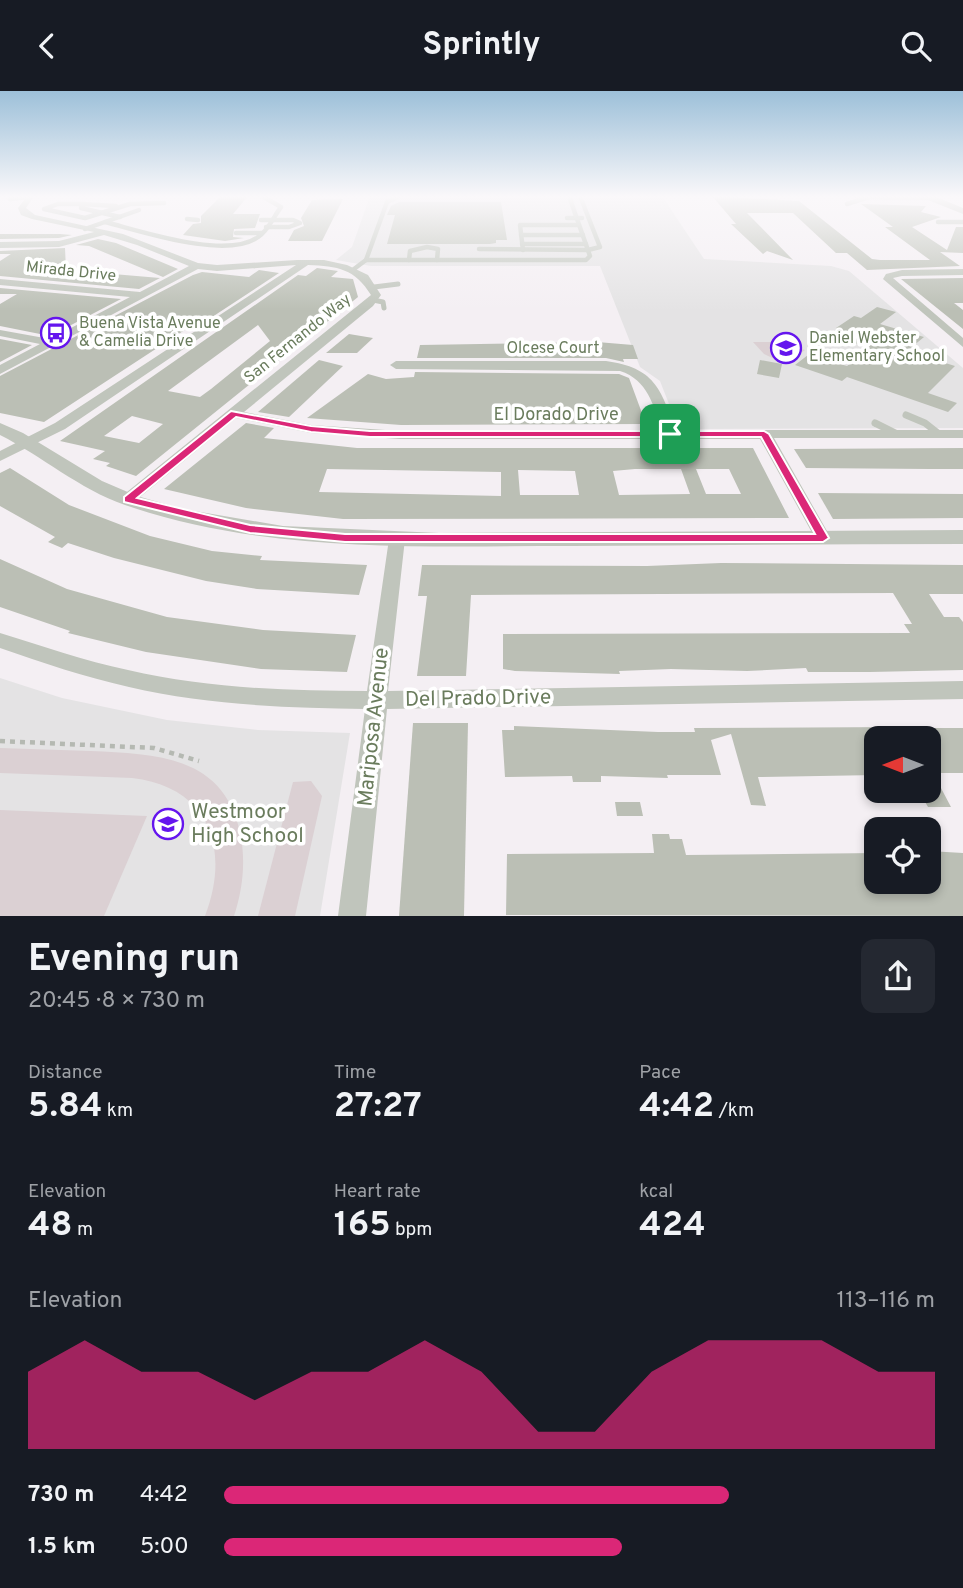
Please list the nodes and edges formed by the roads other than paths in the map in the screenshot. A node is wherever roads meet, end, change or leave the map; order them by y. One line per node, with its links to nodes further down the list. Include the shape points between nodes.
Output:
1 (84, 234): 12 (street, via 59,244)
2 (121, 234): 22 (street, San Fernando Way)
3 (150, 234): 4 (lane, via 216,245 251,242)
4 (260, 234)
5 (375, 234): 17 (lane)
6 (582, 234): 11 (lane)
7 (591, 234): 11 (lane)
8 (595, 234): 10 (lane)
9 (521, 235): 11 (lane); 13 (lane)
10 (597, 239): 11 (lane); 11 (lane, via 600,247)
11 (584, 240): 13 (lane); 20 (lane, via 590,257 584,260)
12 (0, 245)
13 (521, 248): 15 (lane); 20 (lane)
14 (479, 249): 15 (lane)
15 (503, 250): 16 (lane)
16 (503, 258)
17 (366, 260): 18 (lane); 23 (lane)
18 (409, 260): 19 (lane); 19 (lane, via 410,251 432,247 438,249)
19 (437, 260): 20 (lane)
20 (520, 261)
21 (306, 263): 22 (street, San Fernando Way); 23 (street, San Fernando Way); 43 (street)
22 (197, 265): 27 (street)
23 (354, 269): 28 (street, San Fernando Way, via 366,275)
24 (963, 272): 31 (street, via 902,273 888,279)
25 (0, 282): 27 (street, Mirada Drive)
26 (398, 284): 28 (lane)
27 (139, 295): 30 (street)
28 (377, 298): 34 (street, San Fernando Way)
29 (0, 333): 30 (street)
30 (52, 343): 33 (street)
31 (963, 344)
32 (396, 365): 38 (street, Olcese Court, via 606,365 632,369 649,381)
33 (0, 370)
34 (234, 414): 38 (street, El Dorado Drive, via 311,429 370,434); 45 (street, San Fernando Way)
35 (906, 415): 41 (lane)
36 (875, 423): 40 (lane)
37 (0, 428): 43 (street)
38 (670, 434): 39 (street, El Dorado Drive)
39 (764, 434): 40 (street, El Dorado Drive); 47 (street)
40 (897, 434): 41 (street, El Dorado Drive)
41 (939, 434): 42 (street, El Dorado Drive)
42 (963, 434)
43 (29, 443): 44 (street); 45 (street, via 69,471)
44 (0, 457)
45 (128, 499): 48 (street, via 250,529)
46 (963, 537): 47 (street)
47 (823, 538): 48 (street)
48 (397, 539): 51 (street, Mariposa Avenue)
49 (0, 640): 51 (street, Del Prado Drive, via 77,666 194,690 312,700)
50 (963, 690): 51 (street, Del Prado Drive)
51 (377, 700): 52 (street, Mariposa Avenue)
52 (352, 916)

